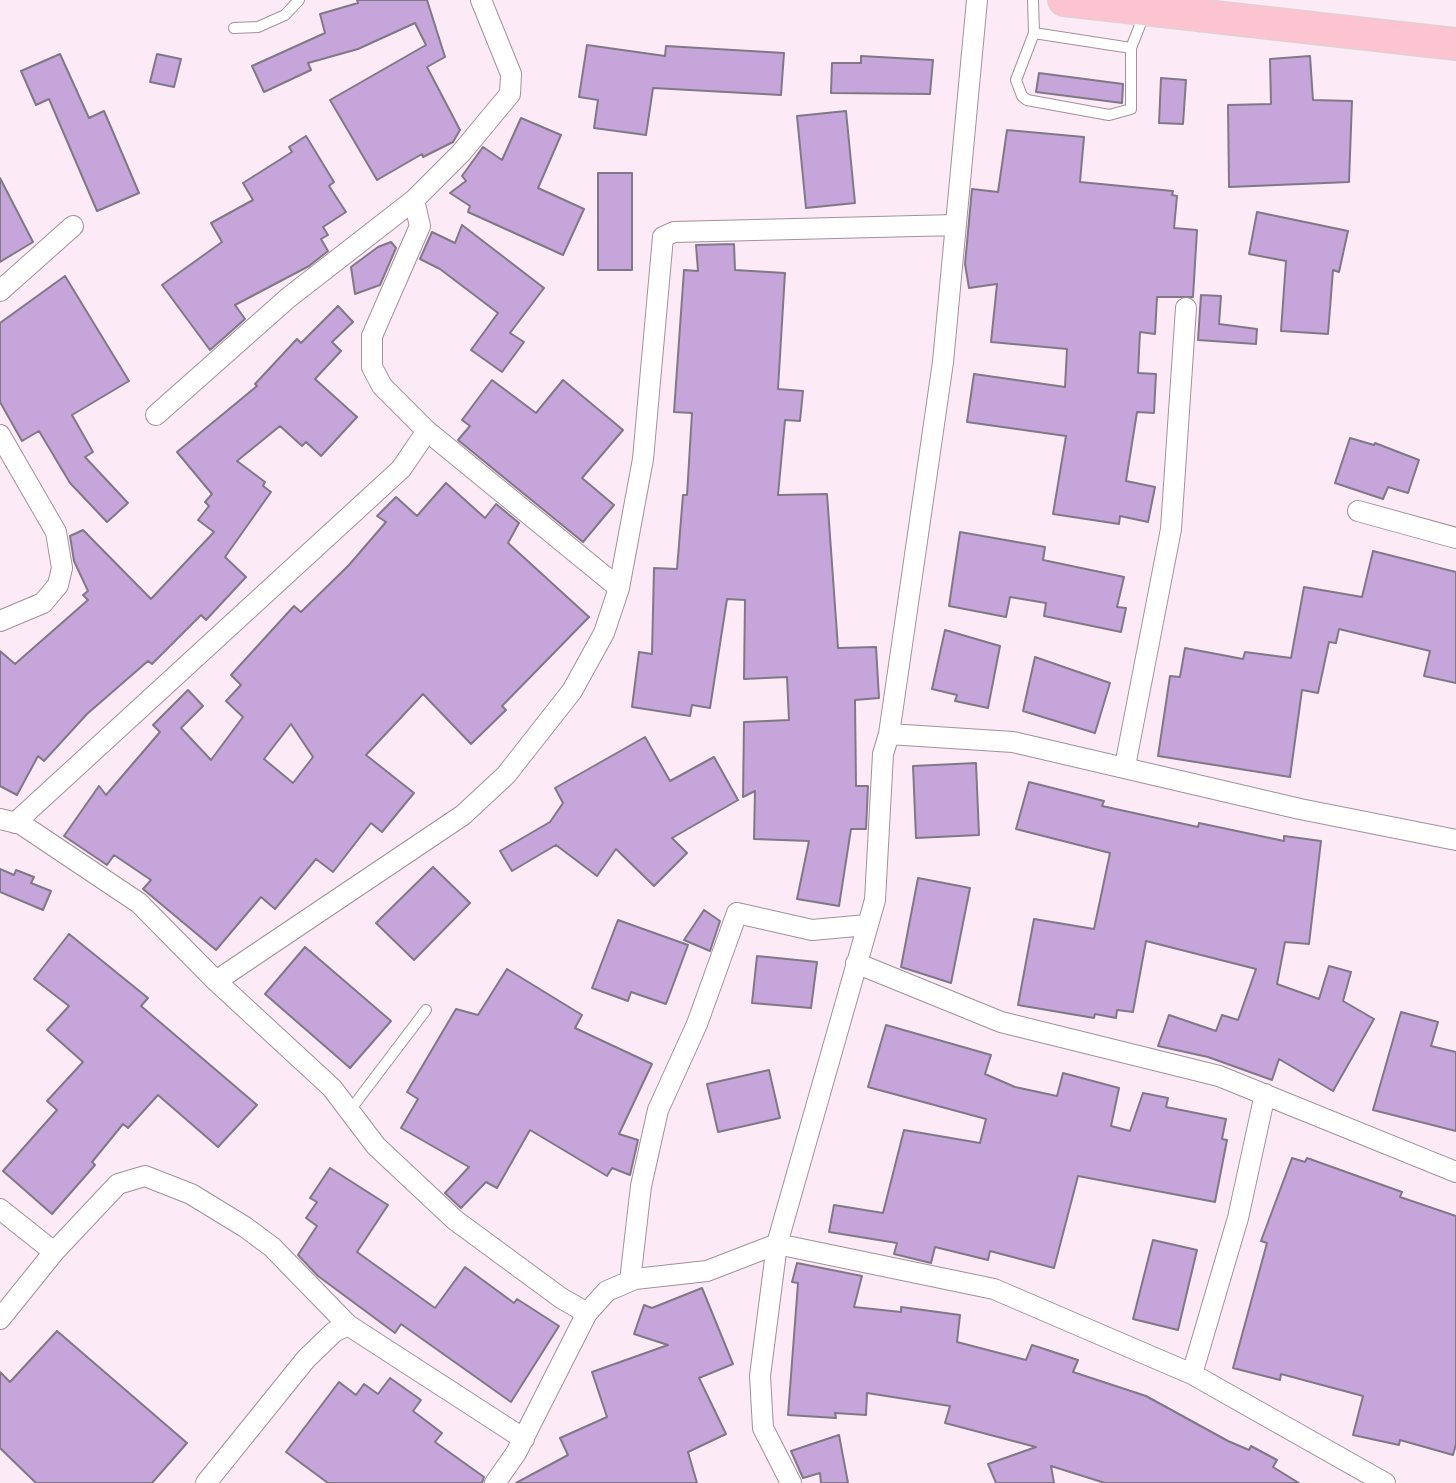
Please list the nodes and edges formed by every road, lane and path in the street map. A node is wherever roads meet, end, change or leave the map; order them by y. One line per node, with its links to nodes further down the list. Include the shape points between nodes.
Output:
1 (299, 0): 7 (lane, via 285,15 258,27)
2 (481, 0): 11 (street, via 511,74 510,94)
3 (977, 0): 12 (street)
4 (1033, 0): 8 (lane)
5 (1064, 0): 6 (main road)
6 (1147, 9): 9 (main road); 10 (lane)
7 (234, 28)
8 (1034, 33): 10 (lane); 10 (lane, via 1016,80 1022,96 1109,115 1131,109)
9 (1456, 44)
10 (1131, 48)
11 (414, 200): 16 (street, via 288,298); 17 (street, via 420,226 372,336 370,353 382,386)
12 (956, 225): 21 (street, via 674,232 663,237 643,459); 23 (street, via 943,362)
13 (73, 226): 14 (street)
14 (0, 291)
15 (1186, 308): 24 (street, via 1171,529)
16 (156, 415)
17 (427, 431): 21 (street); 25 (street, via 401,469)
18 (0, 435): 22 (street, via 56,532 62,568 58,585 43,603)
19 (1358, 511): 20 (street)
20 (1456, 538)
21 (619, 588): 29 (street, via 604,633 572,691 506,775 463,815)
22 (0, 621)
23 (889, 734): 24 (street, via 1013,742); 27 (street, via 883,754 875,900)
24 (1125, 766): 26 (street)
25 (7, 821): 29 (street, via 139,903)
26 (1456, 840)
27 (867, 925): 28 (street); 37 (street, via 812,930 737,913 697,1024 658,1110 641,1186)
28 (856, 963): 31 (street, via 1001,1022 1219,1076); 35 (street)
29 (216, 981): 32 (street)
30 (426, 1010): 32 (lane)
31 (1265, 1094): 33 (street); 41 (street, via 1238,1218)
32 (351, 1109): 38 (street, via 376,1146 455,1220)
33 (1456, 1172)
34 (0, 1209): 36 (street)
35 (777, 1244): 37 (street, via 707,1271); 41 (street, via 994,1289); 45 (street, via 760,1376 763,1428)
36 (54, 1252): 39 (street); 40 (street, via 118,1184 145,1176 191,1194 245,1227 272,1247)
37 (630, 1281): 38 (street, via 607,1291)
38 (587, 1313): 42 (street)
39 (0, 1319)
40 (348, 1325): 42 (street); 43 (street, via 306,1359)
41 (1192, 1374): 46 (street)
42 (524, 1439): 44 (street)
43 (206, 1483)
44 (495, 1483)
45 (791, 1483)
46 (1385, 1483)

